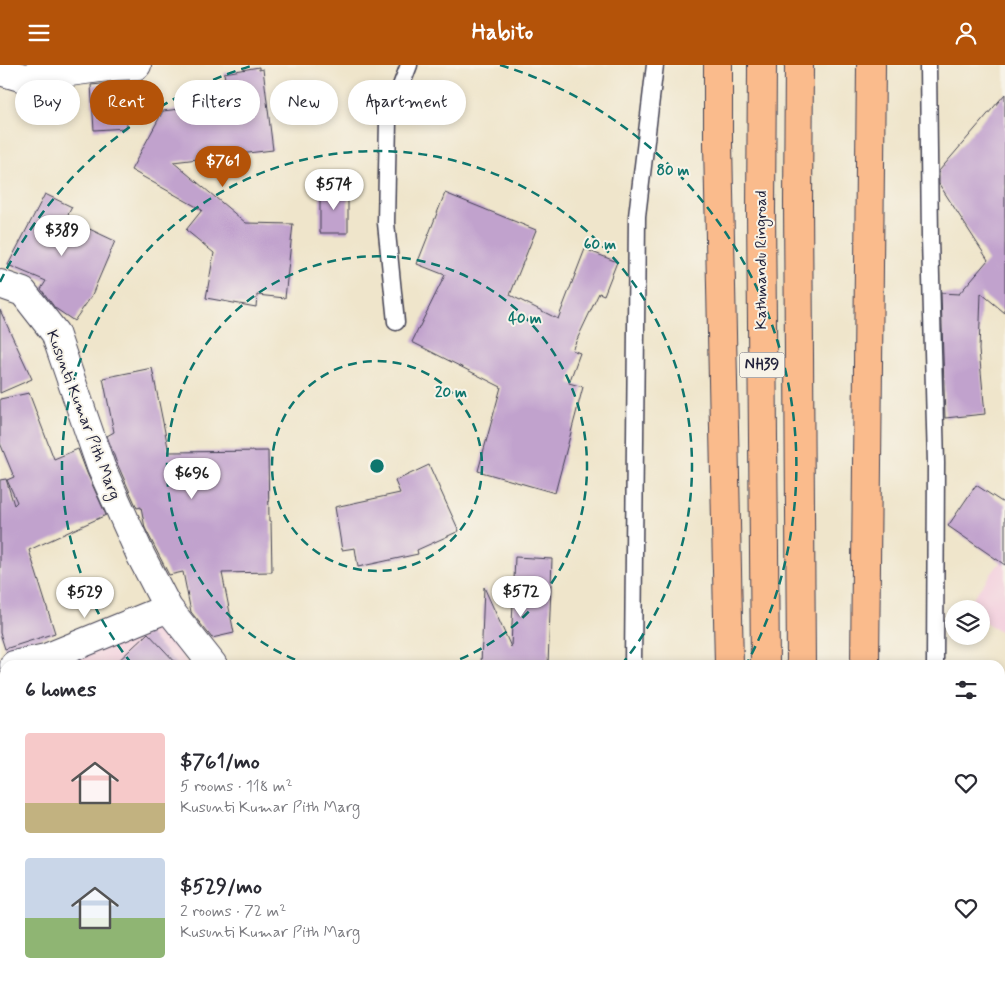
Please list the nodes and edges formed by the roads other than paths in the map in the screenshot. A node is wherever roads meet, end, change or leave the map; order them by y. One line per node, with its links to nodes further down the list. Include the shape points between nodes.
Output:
1 (137, 65): 9 (street, via 24,78)
2 (409, 65): 11 (lane, via 388,120 386,223)
3 (655, 65): 15 (lane, via 637,216)
4 (718, 65): 16 (main road)
5 (762, 65): 17 (main road, Kathmandu Ringroad / NH39)
6 (799, 65): 18 (main road, NH39)
7 (872, 65): 19 (main road)
8 (928, 65): 20 (lane, via 936,463)
9 (0, 71)
10 (0, 284): 12 (street, Kusunti Kumar Pith Marg, via 24,292 55,333 101,467)
11 (396, 322)
12 (168, 608): 13 (street); 14 (street, Kusunti Kumar Pith Marg)
13 (34, 660)
14 (209, 660)
15 (633, 660)
16 (728, 660)
17 (765, 660)
18 (801, 660)
19 (865, 660)
20 (935, 660)

